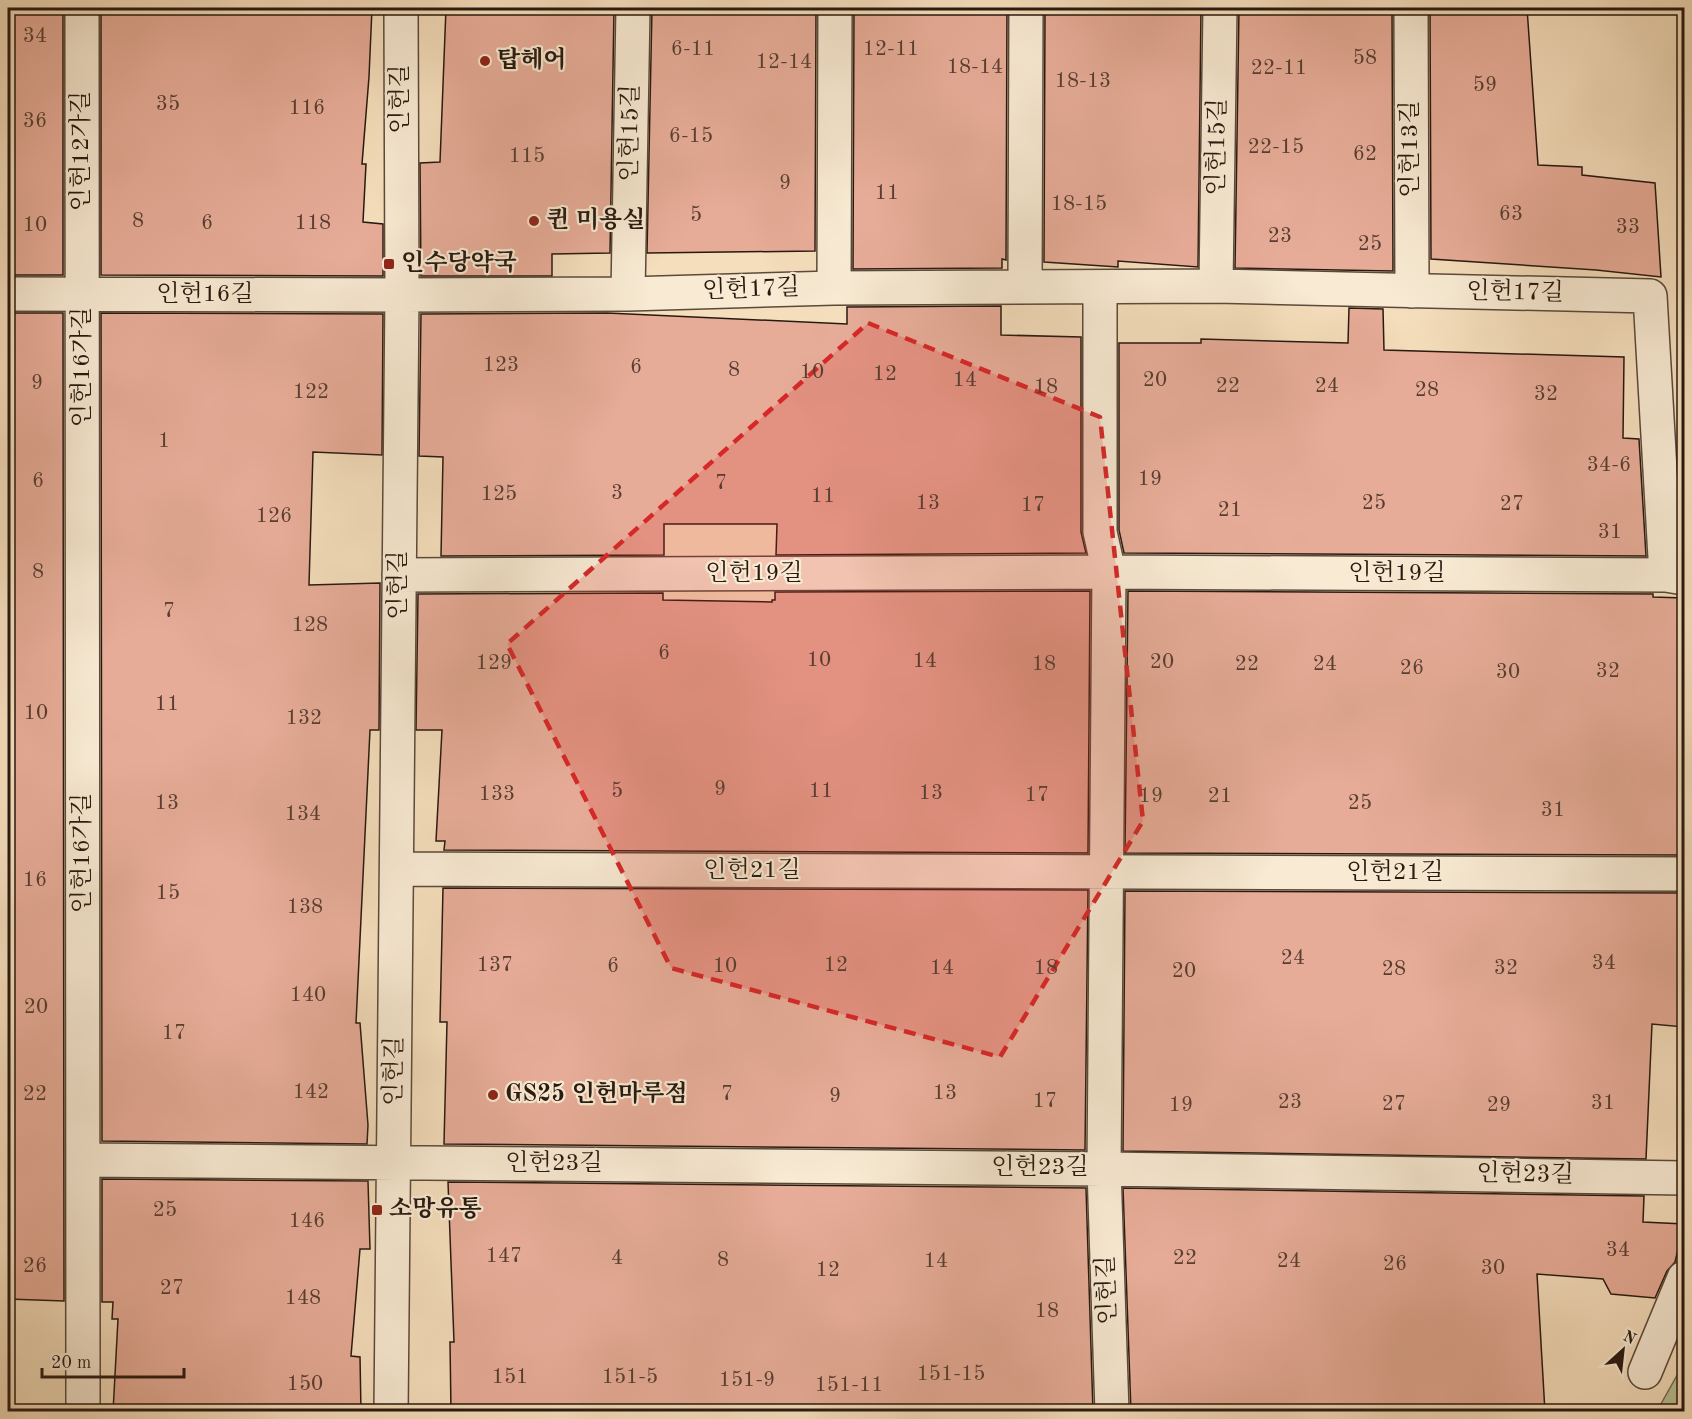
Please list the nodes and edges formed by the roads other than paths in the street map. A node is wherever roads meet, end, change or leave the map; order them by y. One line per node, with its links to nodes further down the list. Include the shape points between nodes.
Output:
1 (82, 8): 15 (street, 인헌12가길)
2 (400, 8): 16 (street, 인헌길)
3 (633, 8): 14 (street, 인헌15길)
4 (835, 8): 11 (street)
5 (1026, 8): 9 (street)
6 (1220, 8): 8 (street, 인헌15길)
7 (1411, 8): 12 (street, 인헌13길)
8 (1216, 285): 10 (street, 인헌17길); 12 (street, 인헌17길)
9 (1025, 286): 10 (street, 인헌17길); 11 (street, 인헌17길)
10 (1100, 287): 17 (street, via 1100,532)
11 (834, 288): 14 (street, 인헌17길)
12 (1412, 291): 19 (street, 인헌17길, via 1650,296)
13 (8, 294): 15 (street, 인헌16길)
14 (628, 294): 16 (street, 인헌17길)
15 (83, 295): 16 (street, 인헌16길); 23 (street, 인헌16가길)
16 (402, 296): 18 (street, 인헌길)
17 (1109, 572): 18 (street, 인헌19길); 19 (street, 인헌19길); 21 (street)
18 (399, 575): 20 (street, 인헌길)
19 (1675, 577)
20 (397, 869): 21 (street, 인헌21길); 24 (street, 인헌길)
21 (1107, 873): 22 (street, 인헌21길); 25 (street)
22 (1684, 874)
23 (83, 1160): 24 (street); 29 (street, 인헌16가길)
24 (394, 1162): 25 (street, 인헌23길); 30 (street, 인헌길)
25 (1104, 1169): 26 (street, 인헌23길); 31 (street, 인헌길)
26 (1684, 1178)
27 (1684, 1278): 28 (street)
28 (1645, 1372)
29 (83, 1412)
30 (391, 1412)
31 (1112, 1412)

